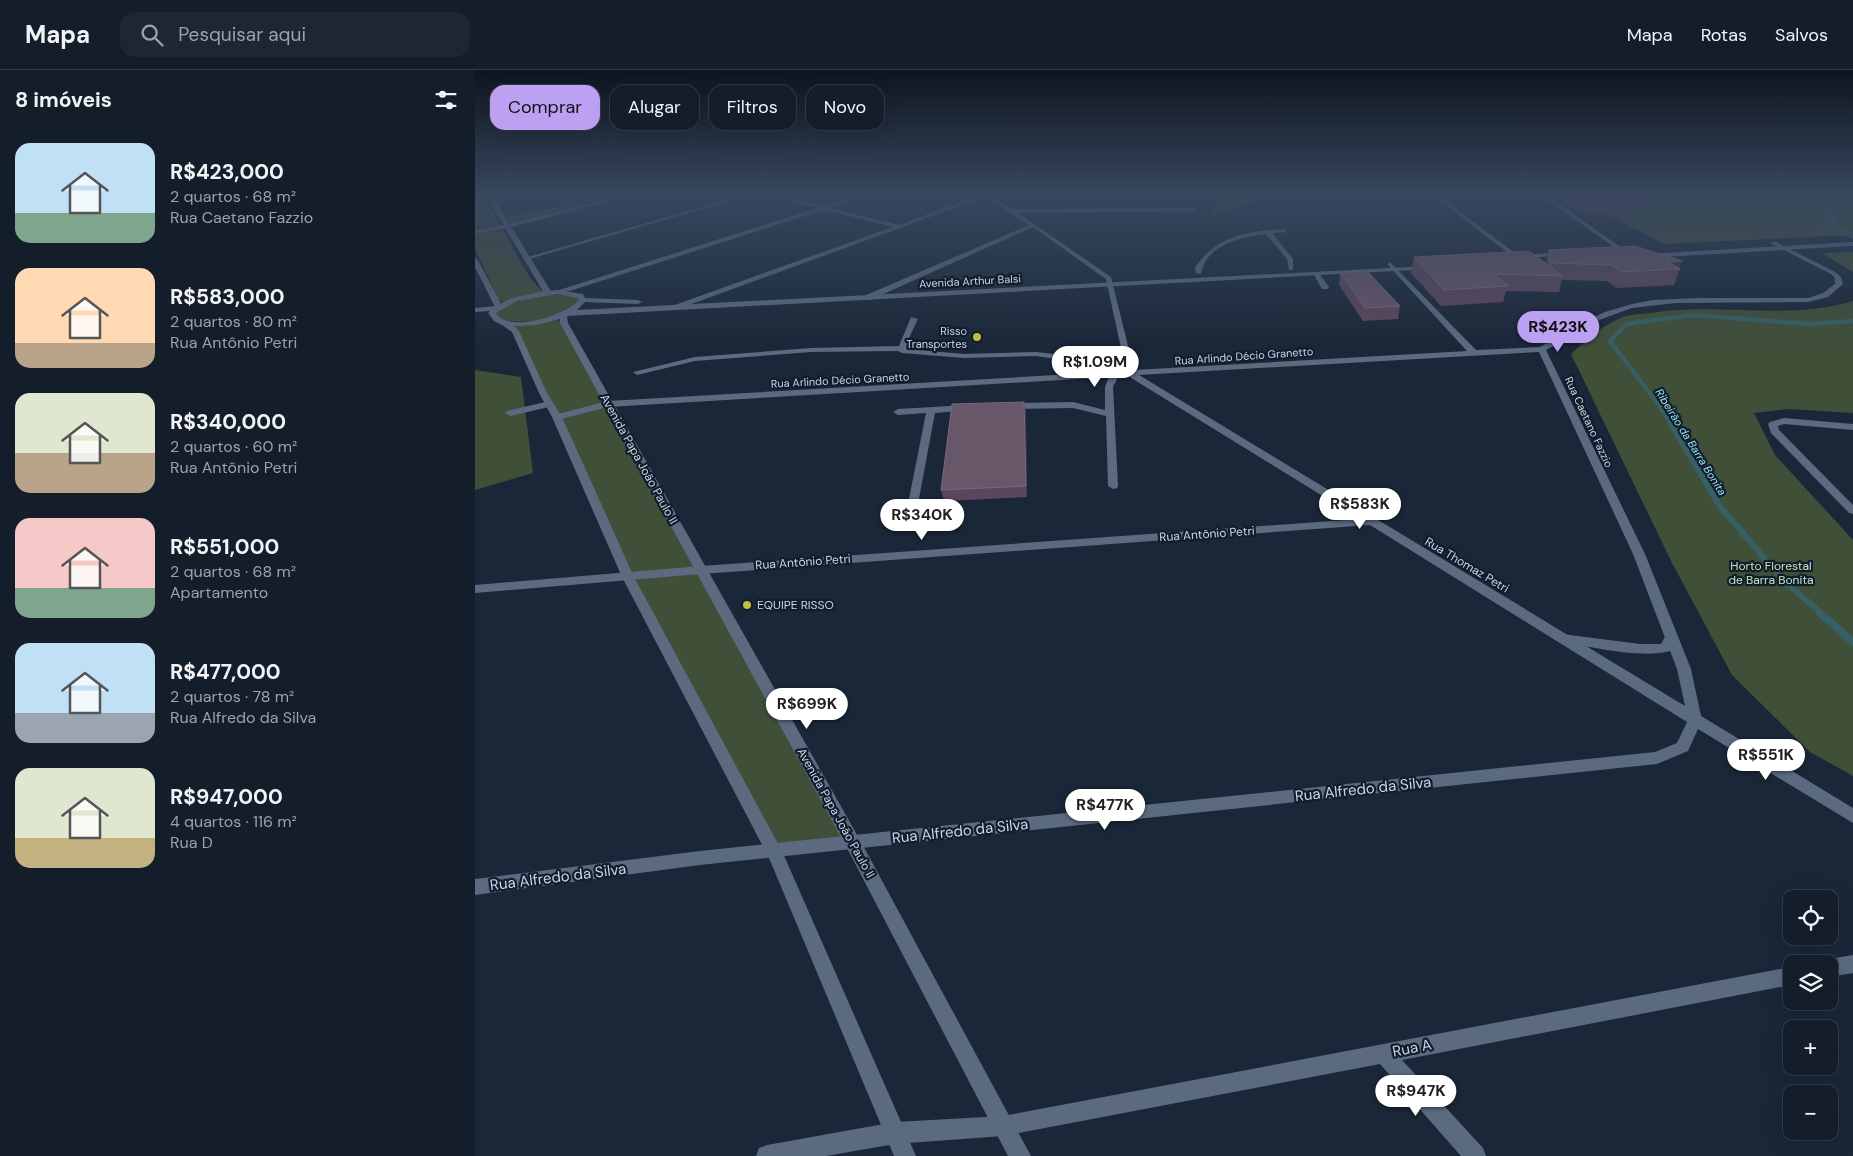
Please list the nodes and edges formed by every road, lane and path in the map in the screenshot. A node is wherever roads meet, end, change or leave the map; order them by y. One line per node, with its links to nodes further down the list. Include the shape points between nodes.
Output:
1 (519, 245): 19 (street)
2 (574, 245): 19 (street)
3 (708, 245): 30 (street)
4 (846, 245): 34 (street)
5 (988, 245): 29 (street)
6 (1061, 245): 27 (street)
7 (1222, 245): 26 (street, via 1203,258 1198,268)
8 (1278, 245): 24 (street, via 1290,259)
9 (1496, 245): 21 (street)
10 (1610, 245): 17 (street)
11 (1752, 245): 14 (street, via 1641,253)
12 (1777, 245): 14 (street)
13 (1811, 245): 14 (street)
14 (1784, 248): 44 (street, via 1838,277 1839,284 1835,290 1828,295 1803,300 1673,302 1632,306 1591,320)
15 (1613, 252): 17 (street)
16 (1631, 253): 17 (street)
17 (1622, 254)
18 (1507, 257): 21 (street)
19 (527, 258): 31 (street)
20 (475, 260): 35 (street)
21 (1515, 260): 21 (street, via 1574,257 1524,262)
22 (1437, 264): 23 (street, Avenida Arthur Balsi)
23 (1392, 267): 24 (street, Avenida Arthur Balsi); 25 (street, Avenida Arthur Balsi); 45 (street)
24 (1291, 269): 26 (street, Avenida Arthur Balsi)
25 (1316, 273): 26 (street, Avenida Arthur Balsi); 28 (street)
26 (1201, 276): 27 (street, Avenida Arthur Balsi)
27 (1110, 281): 29 (street, Avenida Arthur Balsi); 32 (street, Avenida Arthur Balsi); 47 (street)
28 (1325, 287)
29 (880, 291): 32 (street); 34 (street, Avenida Arthur Balsi)
30 (557, 292): 31 (street); 33 (street, Avenida Arthur Balsi, via 580,296)
31 (548, 293): 35 (street, via 519,298)
32 (867, 298): 36 (street, Avenida Arthur Balsi)
33 (583, 300): 34 (street, Avenida Arthur Balsi); 38 (street, via 581,305)
34 (696, 300): 36 (street)
35 (498, 307): 37 (street); 39 (street)
36 (675, 308): 38 (street, Avenida Arthur Balsi)
37 (475, 310)
38 (565, 314): 42 (street, Avenida Arthur Balsi, via 533,322); 51 (street, Avenida Papa João Paulo II, via 564,323)
39 (492, 316): 40 (street); 42 (street, via 496,321)
40 (475, 317)
41 (914, 319): 43 (street)
42 (505, 323): 54 (street, via 515,331)
43 (901, 348): 46 (street, via 811,350 695,359); 48 (street, via 902,351 964,356 1036,354 1081,359 1100,363)
44 (1542, 349): 45 (street, Rua Arlindo Décio Granetto); 67 (street, Rua Caetano Fazzio, via 1639,554)
45 (1473, 352): 47 (street, Rua Arlindo Décio Granetto)
46 (637, 372)
47 (1131, 374): 48 (street, Rua Arlindo Décio Granetto); 63 (street, Rua Thomaz Petri)
48 (1112, 375): 49 (street, Rua Arlindo Décio Granetto); 50 (street)
49 (1098, 376): 50 (street); 51 (street, Rua Arlindo Décio Granetto)
50 (1109, 387): 58 (street)
51 (609, 404): 54 (street, Rua Arlindo Décio Granetto); 64 (street, Avenida Papa João Paulo II)
52 (999, 406): 58 (street, via 1073,405)
53 (979, 407): 55 (street)
54 (554, 410): 57 (street, Rua Arlindo Décio Granetto); 65 (street)
55 (931, 410): 56 (street); 61 (street)
56 (898, 412)
57 (510, 414)
58 (1110, 414): 60 (street)
59 (1853, 427): 62 (street, via 1784,421 1773,424 1774,431)
60 (1113, 486)
61 (913, 504)
62 (1853, 511)
63 (1371, 522): 64 (street, Rua Antônio Petri); 68 (street, Rua Thomaz Petri)
64 (701, 570): 65 (street, Rua Antônio Petri); 71 (street, Avenida Papa João Paulo II)
65 (628, 577): 66 (street, Rua Antônio Petri); 72 (street)
66 (475, 589)
67 (1672, 636): 68 (street, via 1665,648 1641,649); 69 (street, Rua Caetano Fazzio, via 1684,669)
68 (1561, 638): 69 (street, Rua Thomaz Petri)
69 (1695, 720): 70 (street, Rua Thomaz Petri); 71 (street, Rua Alfredo da Silva, via 1683,746 1657,758)
70 (1853, 816)
71 (852, 842): 72 (street, Rua Alfredo da Silva); 78 (street, Avenida Papa João Paulo II)
72 (773, 850): 73 (street, Rua Alfredo da Silva); 79 (street)
73 (475, 887)
74 (1853, 964): 75 (street)
75 (1838, 966)
76 (1783, 978): 77 (street, Rua A)
77 (1384, 1054): 78 (street, Rua A); 83 (street)
78 (1003, 1126): 79 (street, Rua A); 82 (street, Avenida Papa João Paulo II)
79 (895, 1133): 80 (street, Rua A); 81 (street)
80 (767, 1156)
81 (905, 1156)
82 (1020, 1156)
83 (1475, 1156)

